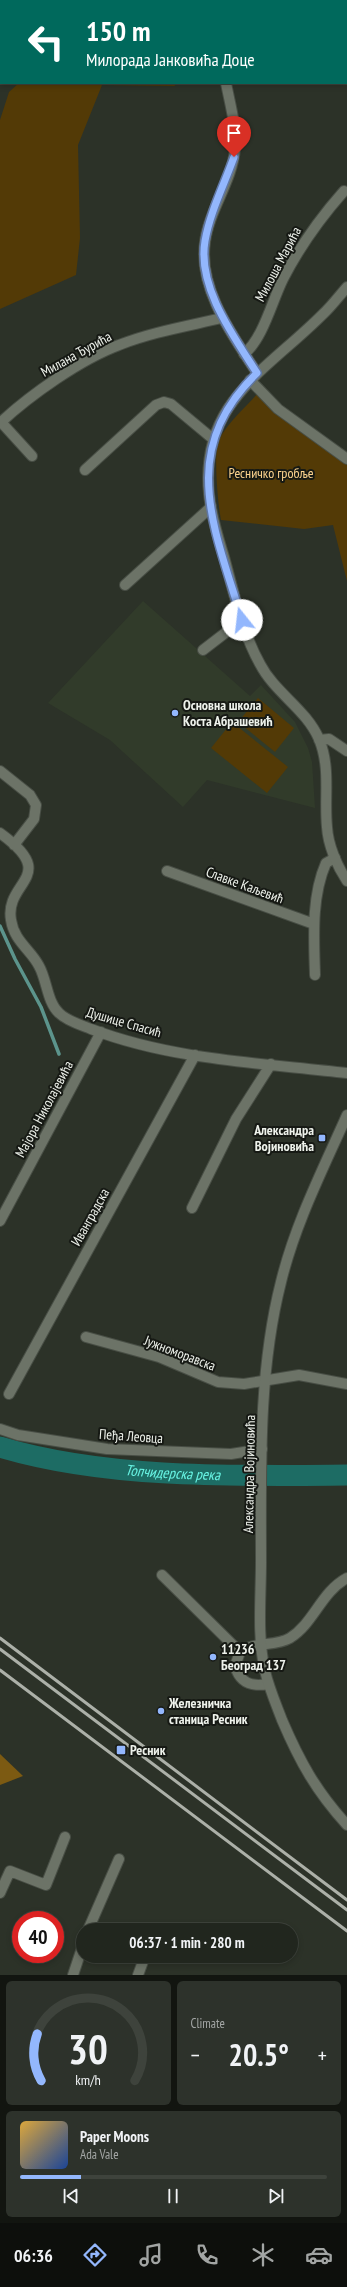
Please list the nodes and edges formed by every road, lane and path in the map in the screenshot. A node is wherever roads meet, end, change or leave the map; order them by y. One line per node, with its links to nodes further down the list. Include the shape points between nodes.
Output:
1 (226, 84): 4 (street, via 235,149 204,242 208,279)
2 (344, 191): 5 (street, Милоша Марића, via 316,222 301,246 252,346)
3 (347, 287): 6 (street, via 323,315)
4 (222, 318): 5 (street); 7 (street, Милана Ђурића, via 158,333 101,353 34,394)
5 (244, 354): 6 (street)
6 (253, 376): 8 (street, via 226,412); 10 (street, via 278,409)
7 (1, 423): 9 (street)
8 (213, 439): 11 (street, via 171,404 164,402 156,405); 12 (street, via 208,479)
9 (32, 456)
10 (347, 459)
11 (85, 470)
12 (211, 507): 13 (street); 14 (street)
13 (125, 585)
14 (242, 620): 15 (street); 16 (street, via 254,653 265,673 282,695 308,720)
15 (203, 650)
16 (319, 740): 17 (street, via 329,739); 21 (street, via 326,765 326,827)
17 (347, 751)
18 (0, 771): 20 (street, via 30,795 36,805 34,819)
19 (0, 833): 20 (street, Душице Спасић)
20 (14, 845): 26 (street, Душице Спасић, via 26,860 29,871 12,908 13,929 39,965 52,1003 59,1013)
21 (335, 858): 23 (street); 24 (street, via 326,863 323,869)
22 (167, 871): 24 (street, Славке Каљевић)
23 (347, 881)
24 (314, 924): 25 (street)
25 (315, 975)
26 (100, 1032): 27 (street, Душице Спасић, via 136,1043); 32 (street, Мајора Николајевића)
27 (195, 1055): 28 (street, Душице Спасић); 36 (street, Иванградска)
28 (271, 1064): 29 (street, Душице Спасић); 31 (street, via 236,1120)
29 (347, 1073)
30 (347, 1115): 34 (street, Александра Војиновића, via 311,1196 281,1280 269,1339)
31 (192, 1208)
32 (0, 1221)
33 (86, 1337): 34 (street, Јужноморавска, via 159,1358 218,1382 244,1384)
34 (266, 1381): 35 (street, Јужноморавска, via 299,1375); 38 (street, Александра Војиновића)
35 (347, 1384)
36 (9, 1394)
37 (0, 1429): 38 (street, Пеђа Леовца, via 18,1435 107,1449 231,1454)
38 (262, 1452): 41 (street, Александра Војиновића)
39 (162, 1574): 42 (street)
40 (345, 1582): 41 (street, via 330,1591 301,1629 292,1636 276,1643)
41 (261, 1645): 42 (street, via 251,1646); 43 (street, Александра Војиновића)
42 (240, 1652): 43 (street, via 235,1666 241,1679 253,1685)
43 (268, 1684): 44 (street, Александра Војиновића, via 305,1771)
44 (347, 1825)
45 (66, 1837): 47 (street, via 46,1885 10,1871)
46 (119, 1859): 48 (street)
47 (0, 1893)
48 (91, 1923)
49 (76, 1963): 51 (street)
50 (142, 1963): 52 (street)
51 (72, 1975)
52 (138, 1975)

